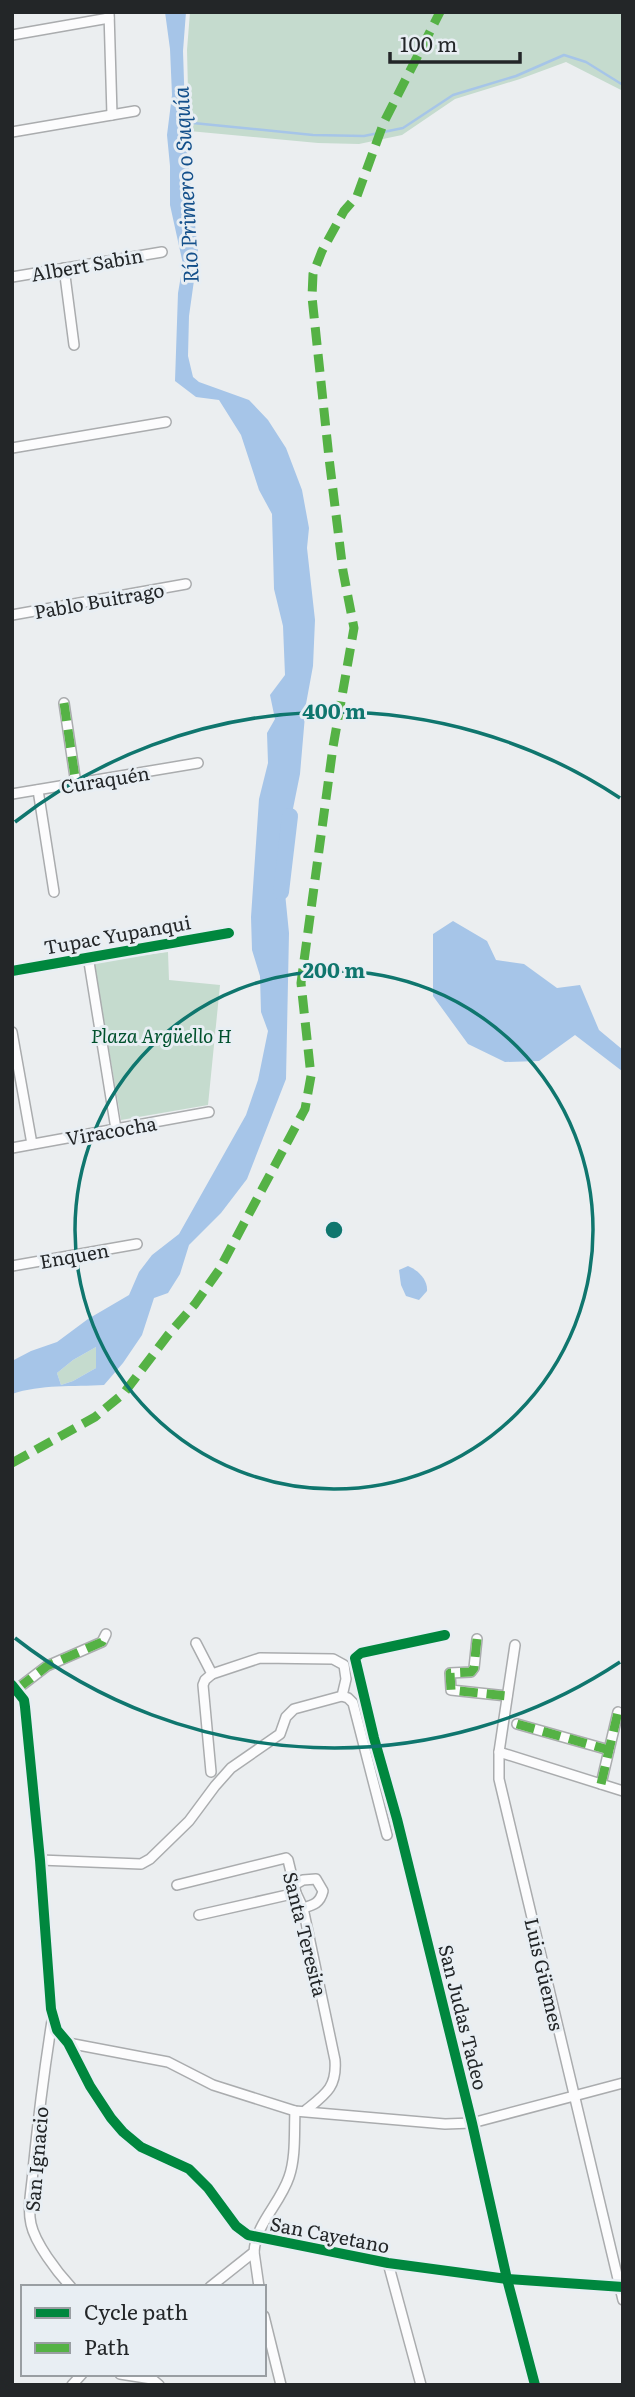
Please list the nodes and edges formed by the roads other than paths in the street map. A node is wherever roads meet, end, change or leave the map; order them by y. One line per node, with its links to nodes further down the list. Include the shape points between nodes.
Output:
1 (109, 15): 2 (street); 4 (street)
2 (12, 35)
3 (135, 111): 4 (street)
4 (112, 115): 5 (street)
5 (12, 131)
6 (162, 252): 7 (street, Albert Sabin)
7 (64, 268): 8 (street, Albert Sabin); 9 (street)
8 (12, 277)
9 (74, 345)
10 (166, 422): 11 (street)
11 (12, 448)
12 (186, 584): 13 (street, Pablo Buitrago)
13 (12, 615)
14 (64, 703): 16 (street)
15 (198, 763): 16 (street, Curaquén)
16 (76, 784): 17 (street, Curaquén)
17 (38, 790): 18 (street, Curaquén); 19 (street)
18 (12, 794)
19 (54, 892)
20 (229, 933): 21 (street, Tupac Yupanqui)
21 (88, 956): 22 (street, Tupac Yupanqui); 25 (street)
22 (12, 971)
23 (12, 1032): 26 (street)
24 (209, 1112): 25 (street, Viracocha)
25 (116, 1129): 26 (street, Viracocha)
26 (32, 1144): 27 (street, Viracocha)
27 (12, 1148)
28 (137, 1244): 29 (street, Enquen)
29 (12, 1266)
30 (106, 1634): 36 (street, via 102,1642 47,1666)
31 (445, 1635): 58 (street, San Judas Tadeo, via 355,1658)
32 (477, 1639): 38 (street, via 474,1668 450,1673 451,1690)
33 (196, 1643): 35 (street)
34 (515, 1646): 38 (street, Luis Güemes)
35 (212, 1674): 37 (street, via 260,1658 333,1659 345,1669); 43 (street, via 203,1685)
36 (14, 1687): 47 (street, San Cayetano, via 25,1707)
37 (342, 1696): 46 (street, via 353,1703); 47 (street, via 289,1712 280,1734 231,1768 190,1821 141,1864)
38 (507, 1696): 42 (street, Luis Güemes)
39 (618, 1712): 41 (street)
40 (517, 1724): 41 (street)
41 (609, 1750): 44 (street)
42 (499, 1752): 44 (street); 55 (street, Luis Güemes, via 499,1779)
43 (211, 1772)
44 (601, 1784): 45 (street)
45 (623, 1791)
46 (387, 1835)
47 (40, 1860): 52 (street, San Cayetano)
48 (177, 1885): 49 (street, Santa Teresita, via 286,1858)
49 (295, 1889): 50 (street, Santa Teresita); 50 (street, via 303,1880 316,1879 323,1891 321,1900); 51 (street)
50 (303, 1908): 56 (street, Santa Teresita, via 336,2073 330,2088)
51 (199, 1915)
52 (52, 2019): 53 (street, San Cayetano); 63 (street, San Ignacio, via 30,2214 37,2239)
53 (68, 2043): 57 (street, via 169,2062 213,2085); 59 (street, San Cayetano, via 90,2086 123,2132 141,2147 189,2169 236,2227)
54 (623, 2083): 55 (street)
55 (574, 2096): 58 (street); 66 (street, Luis Güemes)
56 (306, 2110): 57 (street); 58 (street)
57 (295, 2111): 59 (street, via 289,2178)
58 (472, 2123): 62 (street, San Judas Tadeo)
59 (255, 2237): 60 (street); 61 (street, San Cayetano)
60 (254, 2252): 64 (street); 65 (street)
61 (388, 2263): 62 (street, San Cayetano); 72 (street)
62 (507, 2279): 66 (street, San Cayetano); 73 (street, San Judas Tadeo)
63 (69, 2285)
64 (213, 2285)
65 (258, 2285)
66 (621, 2287): 67 (street, Luis Güemes)
67 (623, 2300)
68 (266, 2324): 71 (street)
69 (133, 2376): 70 (street)
70 (159, 2385)
71 (281, 2385)
72 (421, 2385)
73 (535, 2385)

